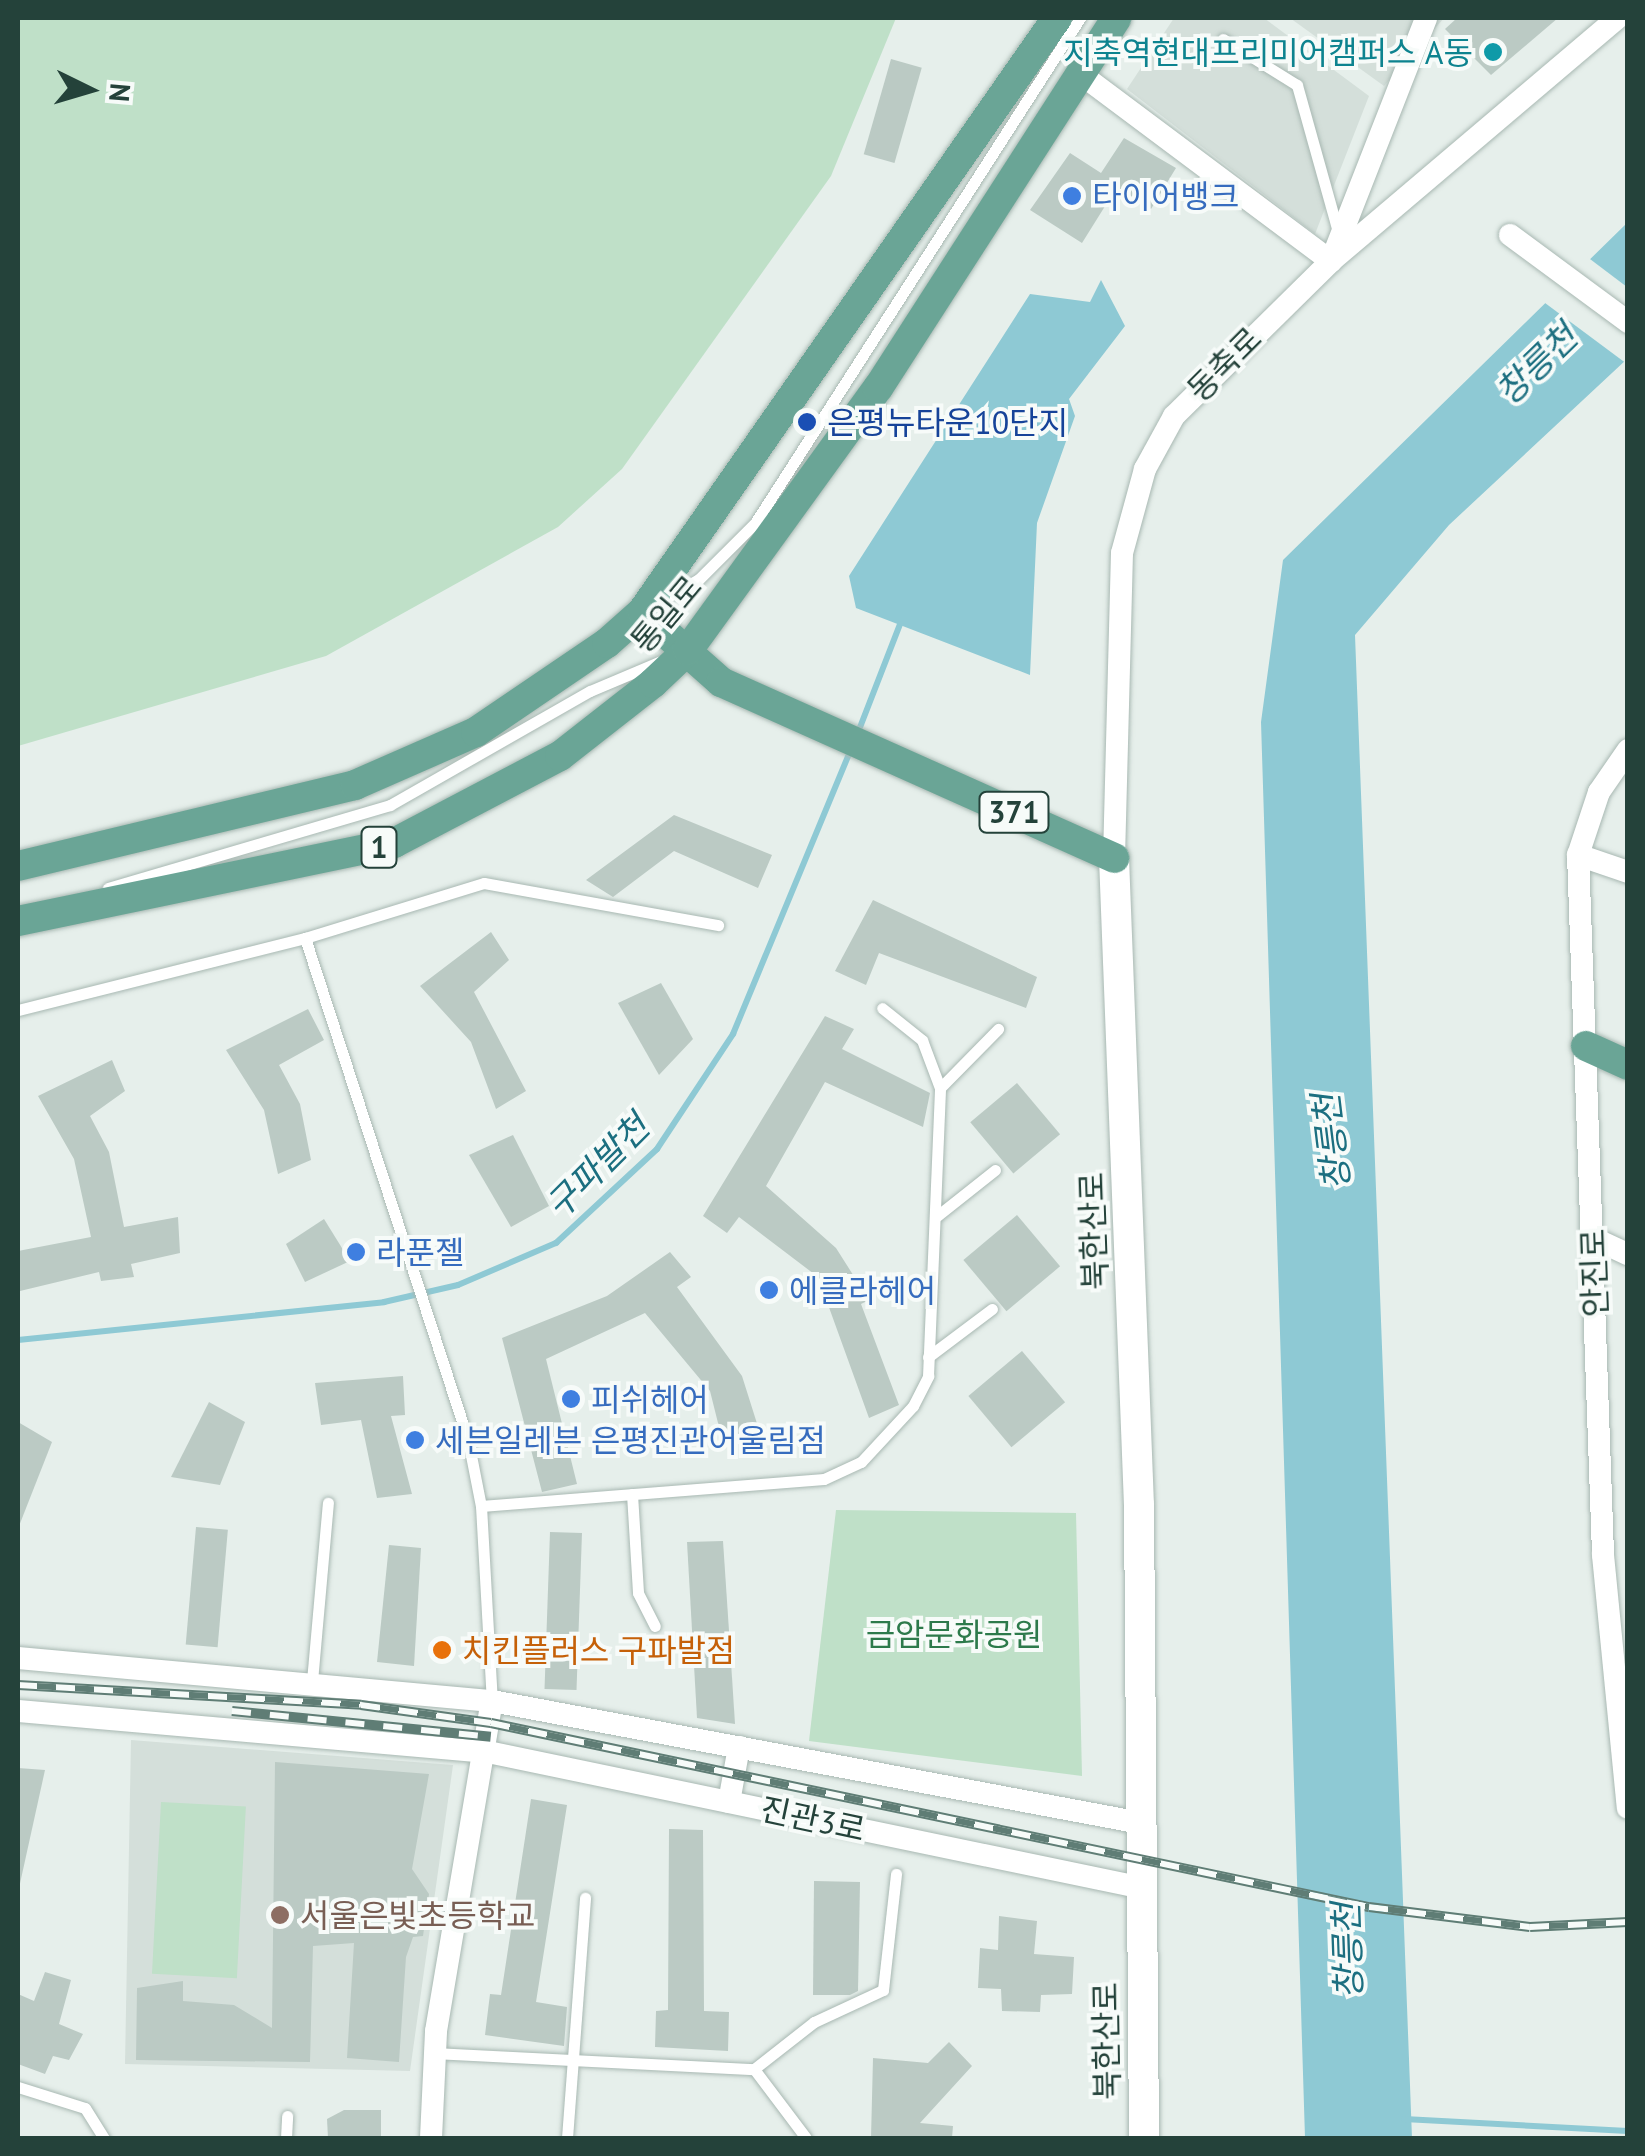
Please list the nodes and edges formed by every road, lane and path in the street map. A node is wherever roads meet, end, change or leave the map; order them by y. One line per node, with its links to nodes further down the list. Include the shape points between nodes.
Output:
1 (1058, 18): 12 (main road, 통일로 / 1)
2 (1080, 18): 12 (lane, via 755,523 698,579)
3 (1116, 18): 7 (main road, 통일로 / 1)
4 (1426, 18): 8 (street)
5 (1618, 18): 10 (street, 동축로)
6 (1224, 38): 8 (lane, via 1297,85)
7 (1078, 72): 10 (street); 13 (main road, 통일로 / 1, via 878,388)
8 (1337, 228): 10 (street)
9 (1510, 234): 11 (street)
10 (1331, 262): 16 (street, 동축로, via 1218,365 1144,469 1122,553)
11 (1628, 322)
12 (642, 612): 13 (main road, 371); 17 (main road, 통일로 / 1, via 476,732 355,785)
13 (688, 650): 16 (main road, 371, via 720,682); 19 (main road, 통일로 / 1, via 560,756 394,843)
14 (1628, 750): 15 (street, 안진로, via 1600,792)
15 (1578, 855): 18 (street); 25 (street, 안진로)
16 (1114, 858): 49 (main road, 북한산로, via 1139,1505)
17 (18, 866)
18 (1628, 872)
19 (18, 917)
20 (718, 925): 21 (lane, via 484,883)
21 (305, 938): 23 (lane); 36 (lane)
22 (882, 1008): 27 (lane, via 922,1040)
23 (18, 1010)
24 (998, 1029): 27 (lane)
25 (1586, 1046): 26 (main road); 30 (street, 안진로)
26 (1628, 1065)
27 (940, 1088): 29 (lane)
28 (995, 1170): 29 (lane)
29 (937, 1216): 33 (lane)
30 (1593, 1238): 31 (street); 38 (street, 안진로)
31 (1628, 1254)
32 (992, 1309): 33 (lane)
33 (928, 1357): 34 (lane, via 913,1406 862,1462 824,1479)
34 (632, 1494): 36 (lane); 39 (lane, via 638,1593)
35 (328, 1503): 41 (lane)
36 (481, 1506): 43 (lane)
37 (1628, 1546): 38 (street)
38 (1603, 1555): 42 (street, 안진로)
39 (656, 1626)
40 (18, 1658): 41 (street, 진관3로)
41 (312, 1681): 43 (street, 진관3로)
42 (1622, 1699): 48 (street, 안진로)
43 (492, 1701): 45 (street, 진관3로); 46 (street)
44 (18, 1711): 46 (street, 진관3로)
45 (739, 1748): 47 (street); 49 (street, 진관3로)
46 (488, 1752): 47 (street, 진관3로); 53 (street)
47 (728, 1802): 51 (street, 진관3로)
48 (1628, 1808)
49 (1141, 1822): 51 (main road, 북한산로)
50 (896, 1874): 55 (lane, via 883,1990 814,2022)
51 (1138, 1887): 63 (main road, 북한산로)
52 (586, 1898): 54 (lane)
53 (434, 2053): 54 (lane); 60 (street)
54 (574, 2056): 55 (lane); 61 (lane)
55 (754, 2069): 62 (lane)
56 (18, 2086): 58 (lane, via 85,2108)
57 (286, 2116): 59 (lane)
58 (104, 2138)
59 (286, 2138)
60 (432, 2138)
61 (567, 2138)
62 (806, 2138)
63 (1144, 2138)

